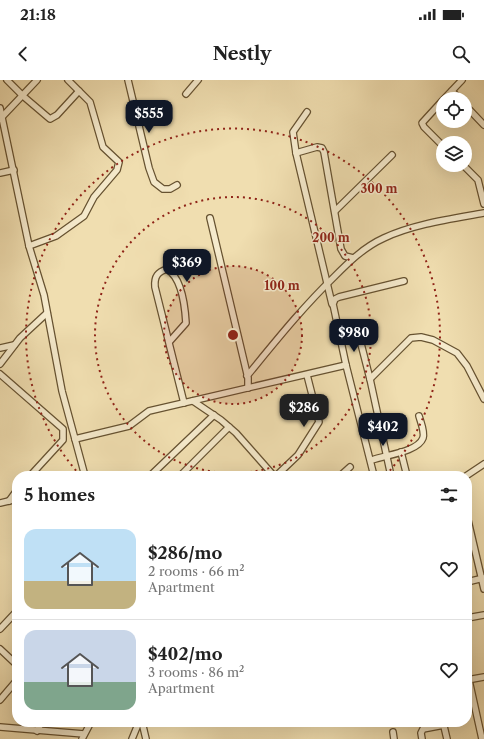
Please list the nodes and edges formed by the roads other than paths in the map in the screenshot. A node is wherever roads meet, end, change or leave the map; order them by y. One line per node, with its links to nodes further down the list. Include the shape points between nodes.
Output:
1 (8, 80): 10 (street)
2 (37, 80): 10 (street)
3 (68, 80): 7 (street)
4 (128, 80): 23 (street, via 154,182 163,189)
5 (198, 80): 9 (street)
6 (462, 80): 8 (street)
7 (79, 91): 10 (street, via 50,119); 28 (street, via 90,102 103,147 119,162 117,170 94,197 82,218 56,236)
8 (452, 91)
9 (186, 94)
10 (23, 96): 15 (street)
11 (0, 108): 15 (street)
12 (436, 108): 17 (street, via 422,123)
13 (307, 112): 18 (street, via 293,132)
14 (472, 112): 16 (street)
15 (1, 118): 20 (street)
16 (484, 125)
17 (436, 139)
18 (296, 153): 25 (street, via 322,148); 31 (street)
19 (392, 155): 25 (street)
20 (14, 170): 22 (street); 28 (street)
21 (470, 172): 24 (street, via 478,180)
22 (0, 173)
23 (177, 185)
24 (484, 204)
25 (335, 210): 29 (street, via 341,249 345,256)
26 (484, 214): 29 (street, via 444,220 391,235)
27 (210, 218): 42 (street)
28 (29, 246): 33 (street)
29 (353, 258): 31 (street)
30 (404, 281): 32 (street, via 339,297 334,300)
31 (327, 284): 32 (street); 42 (street, via 287,326)
32 (333, 306): 39 (street)
33 (47, 313): 36 (street); 51 (street, via 62,391)
34 (358, 332): 43 (street)
35 (170, 341): 35 (street, via 155,279 161,271 167,269 175,274 186,317 186,323); 47 (street)
36 (14, 345): 37 (street); 38 (street)
37 (0, 348)
38 (0, 364)
39 (346, 365): 41 (street); 54 (street)
40 (0, 374): 57 (street, via 63,429 63,440)
41 (307, 375): 44 (street); 62 (street, via 319,422 298,455)
42 (247, 376): 44 (street)
43 (370, 379): 45 (street, via 411,338 421,337 433,340 457,353 468,366); 53 (street)
44 (248, 388): 46 (street)
45 (484, 400)
46 (193, 401): 47 (street); 48 (street)
47 (184, 404): 51 (street, via 146,412 129,426)
48 (214, 415): 50 (street); 59 (street)
49 (420, 416): 52 (street, via 422,440 412,449)
50 (229, 427): 60 (street); 61 (street)
51 (75, 439): 58 (street)
52 (400, 452): 53 (street); 66 (street)
53 (387, 455): 54 (street); 65 (street)
54 (372, 460): 64 (street)
55 (484, 464): 67 (street)
56 (350, 467): 63 (street)
57 (35, 471)
58 (84, 471)
59 (155, 471)
60 (185, 471)
61 (271, 471)
62 (280, 471)
63 (346, 471)
64 (373, 471)
65 (390, 471)
66 (406, 471)
67 (472, 472)
68 (12, 497): 70 (street)
69 (12, 500): 70 (street)
70 (9, 501): 71 (street)
71 (0, 503)
72 (472, 540): 73 (street)
73 (483, 579): 74 (street); 75 (street)
74 (472, 581)
75 (484, 589)
76 (484, 615): 78 (street)
77 (12, 616): 79 (street)
78 (472, 617)
79 (0, 629)
80 (0, 649): 81 (street)
81 (12, 660)
82 (484, 677): 83 (street)
83 (472, 679)
84 (12, 686): 86 (street)
85 (472, 697): 102 (street)
86 (0, 700)
87 (0, 727): 94 (street)
88 (39, 727): 94 (street)
89 (88, 727): 96 (street)
90 (136, 727): 97 (street)
91 (143, 727): 98 (street)
92 (430, 727): 100 (street, via 421,731)
93 (444, 727): 101 (street)
94 (37, 731): 96 (street)
95 (393, 732): 99 (street)
96 (83, 737)
97 (132, 739)
98 (146, 739)
99 (394, 739)
100 (422, 739)
101 (447, 739)
102 (482, 739)

